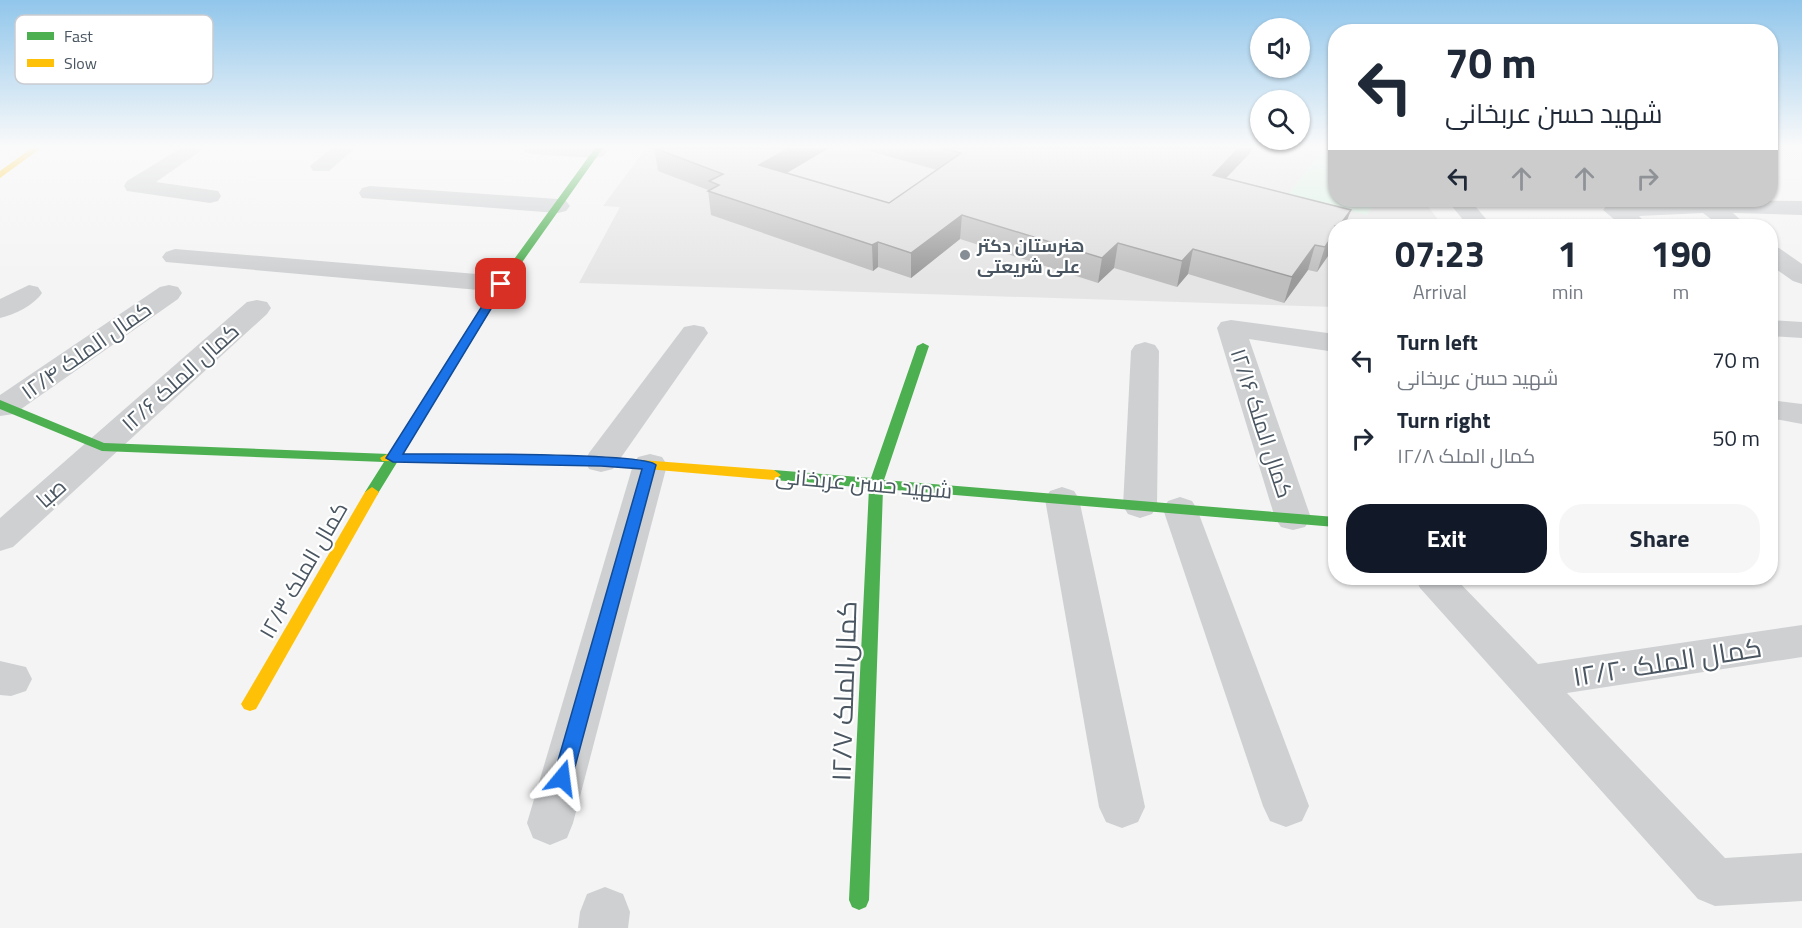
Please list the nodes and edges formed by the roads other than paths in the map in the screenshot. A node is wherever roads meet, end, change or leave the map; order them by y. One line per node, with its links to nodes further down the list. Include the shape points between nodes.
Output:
1 (175, 191): 4 (street)
2 (568, 191): 5 (street, کمال الملک ۱۲/۳)
3 (370, 193): 5 (street)
4 (210, 196)
5 (558, 206): 17 (street, کمال الملک ۱۲/۳)
6 (1464, 207): 11 (street)
7 (1685, 207): 12 (street, via 1616,210)
8 (1709, 207): 13 (street)
9 (1755, 207): 10 (street)
10 (1802, 208)
11 (1474, 219)
12 (1628, 219)
13 (1726, 219)
14 (175, 257): 17 (street)
15 (1778, 259): 16 (street)
16 (1802, 276)
17 (501, 284): 32 (street, کمال الملک ۱۲/۳)
18 (169, 292): 28 (street, کمال الملک ۱۲/۴)
19 (29, 293): 21 (street)
20 (257, 308): 31 (street, کمال الملک ۱۲/۶)
21 (0, 310)
22 (1778, 328): 23 (street)
23 (1802, 330)
24 (694, 333): 33 (street)
25 (1328, 342): 39 (street, کمال الملک ۱۲/۱۶, via 1231,328)
26 (923, 346): 35 (street, کمال‌الملک ۱۲/۷)
27 (1145, 351): 37 (street)
28 (2, 406): 31 (street, شهید حسن عربخانی)
29 (1778, 410): 30 (street)
30 (1802, 414)
31 (102, 447): 32 (street, شهید حسن عربخانی); 41 (street, صبا)
32 (393, 458): 33 (street, شهید حسن عربخانی); 45 (street, کمال الملک ۱۲/۳)
33 (601, 461): 34 (street, شهید حسن عربخانی)
34 (650, 465): 35 (street, شهید حسن عربخانی); 48 (street)
35 (876, 484): 36 (street, شهید حسن عربخانی); 50 (street, کمال‌الملک ۱۲/۷)
36 (1062, 499): 37 (street, شهید حسن عربخانی); 47 (street)
37 (1140, 506): 38 (street, شهید حسن عربخانی)
38 (1179, 509): 39 (street, شهید حسن عربخانی); 46 (street)
39 (1293, 518): 40 (street, شهید حسن عربخانی)
40 (1328, 521)
41 (0, 538)
42 (1440, 585): 44 (street)
43 (1802, 641): 44 (street, کمال الملک ۱۲/۲۰)
44 (1531, 682): 49 (street, via 1715,882)
45 (250, 704)
46 (1286, 806)
47 (1122, 807)
48 (550, 823)
49 (1802, 877)
50 (859, 900)

